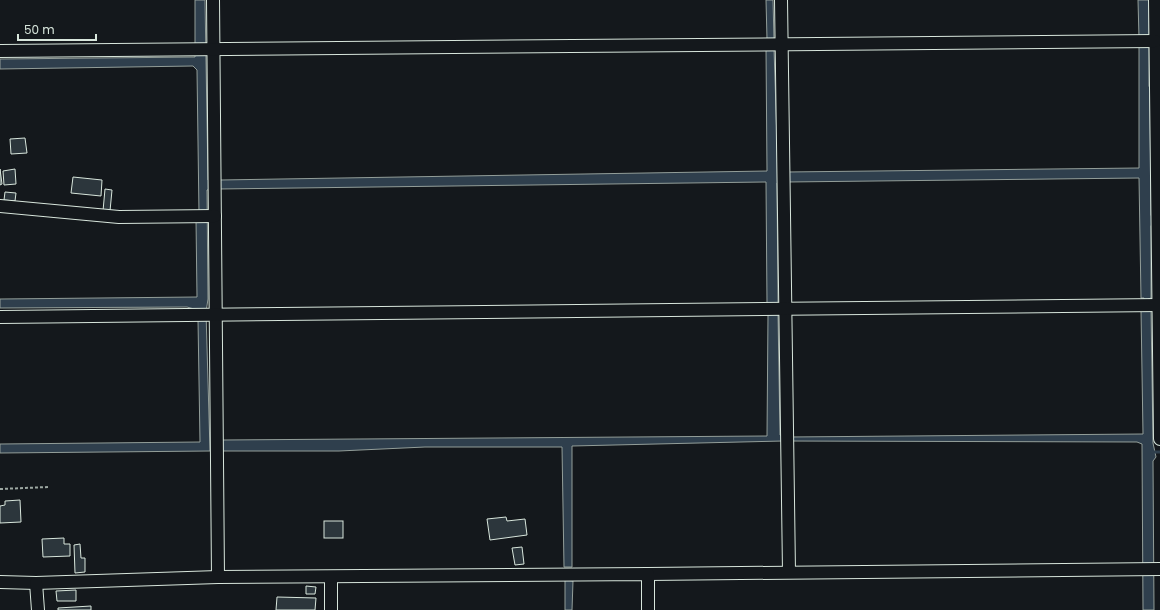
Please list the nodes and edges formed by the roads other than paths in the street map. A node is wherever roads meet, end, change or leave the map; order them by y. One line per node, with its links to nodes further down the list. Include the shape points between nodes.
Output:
1 (213, 0): 6 (street)
2 (781, 0): 5 (street)
3 (1155, 0): 4 (street)
4 (1148, 41): 5 (street); 10 (street, via 1156,92 1158,222)
5 (774, 45): 6 (street); 11 (street, via 784,176)
6 (210, 50): 7 (street); 9 (street)
7 (0, 51)
8 (0, 206): 9 (street, via 118,217)
9 (212, 216): 12 (street)
10 (1150, 305): 11 (street); 14 (street)
11 (777, 308): 12 (street); 17 (street, via 786,439)
12 (206, 315): 13 (street); 20 (street, via 217,445)
13 (0, 317)
14 (1160, 337): 15 (street)
15 (1160, 439)
16 (1152, 569): 17 (street)
17 (789, 572): 18 (street)
18 (648, 574): 19 (street); 25 (street)
19 (331, 577): 20 (street); 24 (street)
20 (218, 578): 22 (street)
21 (0, 582): 22 (street)
22 (36, 583): 23 (street)
23 (38, 610)
24 (331, 610)
25 (648, 610)

